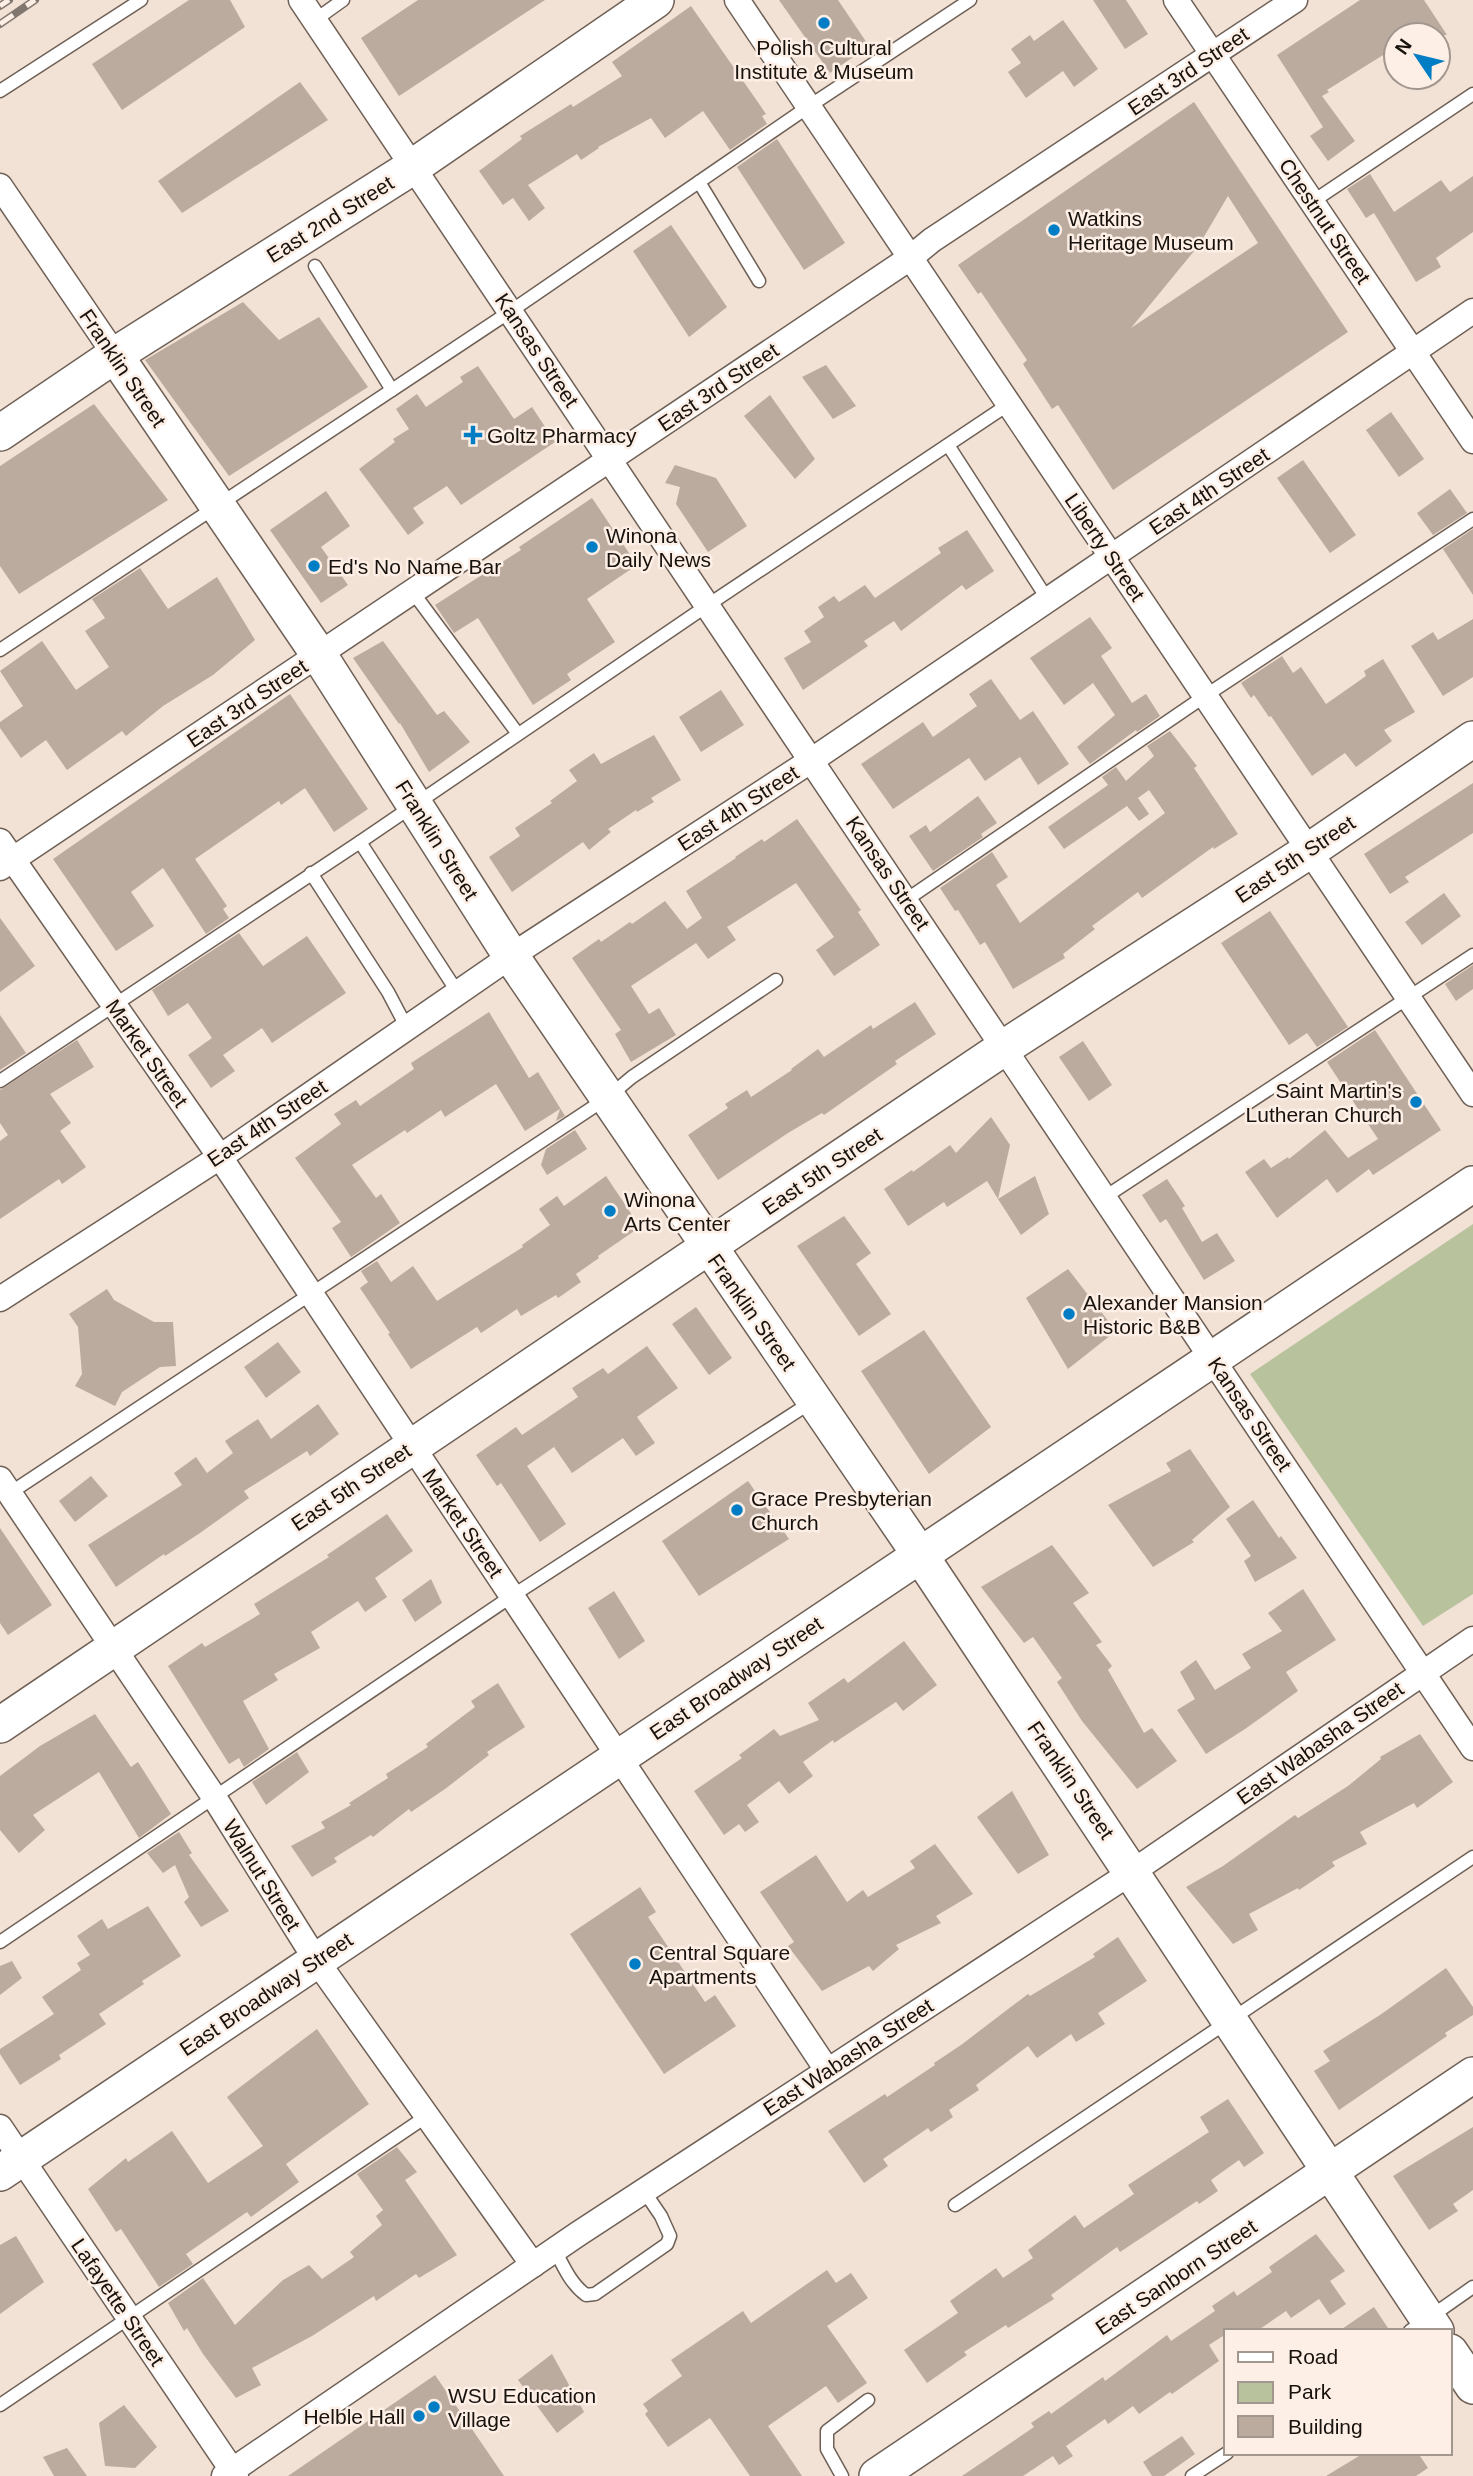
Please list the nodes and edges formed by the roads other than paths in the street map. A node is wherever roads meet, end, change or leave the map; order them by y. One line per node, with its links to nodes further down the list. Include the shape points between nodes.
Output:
1 (141, 0): 10 (lane)
2 (343, 0): 8 (lane)
3 (656, 0): 13 (street, East 2nd Street)
4 (737, 0): 12 (street, Liberty Street)
5 (970, 0): 12 (lane)
6 (1176, 0): 9 (street, Chestnut Street)
7 (1295, 0): 9 (street, East 3rd Street)
8 (308, 10): 13 (street, Kansas Street)
9 (1213, 55): 16 (street, Chestnut Street); 17 (street, East 3rd Street)
10 (0, 91)
11 (1473, 94): 16 (lane)
12 (808, 107): 14 (lane); 17 (street, Liberty Street)
13 (414, 166): 21 (street, Kansas Street); 23 (street, East 2nd Street)
14 (699, 182): 19 (lane); 21 (lane)
15 (2, 193): 23 (street, Franklin Street)
16 (1312, 202): 22 (street, Chestnut Street)
17 (910, 258): 25 (street, Liberty Street); 29 (street, East 3rd Street)
18 (315, 266): 24 (lane)
19 (759, 281)
20 (1473, 311): 22 (street, East 4th Street)
21 (511, 312): 24 (lane); 29 (street, Kansas Street)
22 (1414, 354): 27 (street, Chestnut Street); 32 (street, East 4th Street)
23 (115, 355): 26 (street, East 2nd Street); 30 (street, Franklin Street)
24 (392, 390): 30 (lane)
25 (1009, 404): 28 (lane); 32 (street, Liberty Street)
26 (0, 433)
27 (1473, 441)
28 (948, 444): 34 (lane); 35 (lane)
29 (610, 459): 33 (street, East 3rd Street); 35 (street, Kansas Street)
30 (216, 505): 36 (lane); 37 (street, Franklin Street)
31 (1473, 519): 38 (lane)
32 (1111, 557): 34 (street, East 4th Street); 38 (street, Liberty Street)
33 (412, 591): 37 (street, East 3rd Street); 39 (lane)
34 (1048, 600): 41 (street, East 4th Street)
35 (708, 605): 39 (lane); 41 (street, Kansas Street)
36 (0, 650)
37 (319, 655): 42 (street, Franklin Street); 45 (street, East 3rd Street)
38 (1205, 696): 44 (street, Liberty Street); 47 (lane)
39 (518, 734): 42 (lane)
40 (1473, 739): 44 (street, East 5th Street)
41 (812, 760): 47 (street, Kansas Street); 49 (street, East 4th Street)
42 (414, 805): 43 (lane); 49 (street, Franklin Street)
43 (360, 842): 46 (lane); 51 (lane)
44 (1309, 851): 52 (street, Liberty Street); 55 (street, East 5th Street)
45 (4, 856): 53 (street, Market Street)
46 (311, 873): 53 (lane); 54 (lane)
47 (906, 900): 55 (street, Kansas Street)
48 (1473, 955): 52 (lane)
49 (511, 956): 51 (street, East 4th Street); 58 (street, Franklin Street)
50 (776, 980): 58 (lane)
51 (458, 993): 54 (street, East 4th Street)
52 (1409, 998): 57 (street, Liberty Street); 61 (lane)
53 (113, 1004): 56 (lane); 59 (street, Market Street)
54 (407, 1028): 59 (street, East 4th Street)
55 (1005, 1048): 61 (street, Kansas Street); 62 (street, East 5th Street)
56 (0, 1080)
57 (1473, 1094)
58 (607, 1098): 62 (street, Franklin Street); 63 (lane)
59 (220, 1157): 63 (street, Market Street); 64 (street, East 4th Street)
60 (1473, 1184): 65 (street, East Broadway Street)
61 (1105, 1197): 65 (street, Kansas Street)
62 (708, 1247): 66 (street, Franklin Street); 67 (street, East 5th Street)
63 (312, 1295): 67 (street, Market Street); 68 (lane)
64 (0, 1299)
65 (1213, 1358): 69 (street, East Broadway Street); 73 (street, Kansas Street)
66 (813, 1401): 69 (street, Franklin Street); 70 (lane)
67 (411, 1447): 70 (street, Market Street); 72 (street, East 5th Street)
68 (5, 1486): 72 (street, Walnut Street)
69 (920, 1555): 76 (street, East Broadway Street); 79 (street, Franklin Street)
70 (512, 1596): 76 (street, Market Street); 77 (lane)
71 (1473, 1639): 73 (street, East Wabasha Street)
72 (115, 1648): 74 (street, East 5th Street); 77 (street, Walnut Street)
73 (1423, 1672): 75 (street, Kansas Street); 79 (street, East Wabasha Street)
74 (0, 1726)
75 (1473, 1748)
76 (619, 1757): 81 (street, East Broadway Street); 83 (street, Market Street)
77 (214, 1797): 80 (lane); 81 (street, Walnut Street)
78 (1473, 1857): 82 (lane)
79 (1132, 1872): 82 (street, Franklin Street); 83 (street, East Wabasha Street)
80 (0, 1942)
81 (316, 1960): 85 (street, Walnut Street); 87 (street, East Broadway Street)
82 (1231, 2021): 88 (street, Franklin Street); 90 (lane)
83 (827, 2070): 89 (street, East Wabasha Street)
84 (1473, 2075): 88 (street, East Sanborn Street)
85 (427, 2116): 92 (street, Walnut Street); 94 (lane)
86 (0, 2127): 87 (street, Lafayette Street)
87 (11, 2166): 94 (street, Lafayette Street)
88 (1331, 2173): 95 (street, Franklin Street); 103 (street, East Sanborn Street)
89 (644, 2191): 91 (street, East Wabasha Street); 91 (lane, via 670,2236 667,2244 595,2294 579,2290)
90 (955, 2205)
91 (555, 2250): 92 (street, East Wabasha Street)
92 (533, 2265): 101 (street, East Wabasha Street)
93 (1473, 2287): 95 (lane)
94 (129, 2317): 99 (lane); 101 (street, Lafayette Street)
95 (1425, 2327)
96 (1452, 2355): 97 (street)
97 (1473, 2386)
98 (869, 2400): 102 (lane, via 827,2431 827,2449)
99 (0, 2405)
100 (1224, 2455): 104 (lane)
101 (231, 2474)
102 (842, 2476)
103 (877, 2476)
104 (1192, 2476)

